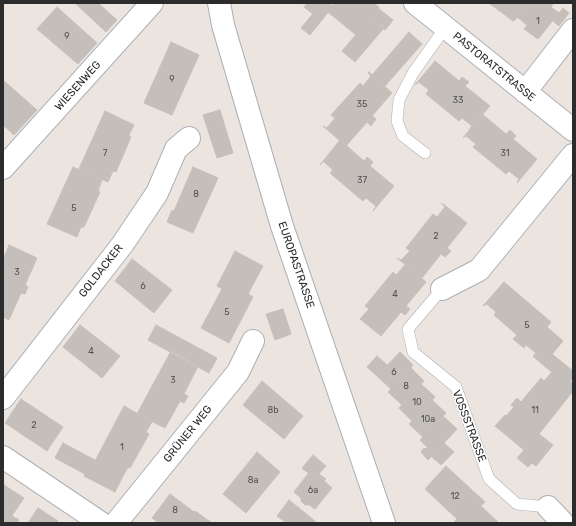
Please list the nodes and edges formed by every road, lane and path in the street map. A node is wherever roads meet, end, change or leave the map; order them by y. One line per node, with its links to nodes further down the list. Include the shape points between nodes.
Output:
1 (152, 3): 11 (street, WIESENWEG)
2 (219, 3): 19 (street, EUROPASTRASSE, via 223,25 282,226)
3 (415, 3): 4 (street, PASTORATSTRASSE)
4 (445, 28): 6 (street, PASTORATSTRASSE); 9 (lane, via 413,73 399,100 397,121 403,136)
5 (573, 30): 6 (street)
6 (525, 92): 7 (street, PASTORATSTRASSE)
7 (573, 130)
8 (189, 138): 14 (street, GOLDACKER, via 176,149 158,193 122,245)
9 (424, 153)
10 (573, 154): 12 (street, VOSSSTRASSE, via 479,270)
11 (3, 168)
12 (442, 289): 16 (lane, VOSSSTRASSE, via 408,329 413,352 456,387 489,479 517,504)
13 (252, 341): 18 (street, GRÜNER WEG, via 238,372)
14 (3, 398)
15 (3, 457): 17 (street)
16 (548, 507): 20 (street, VOSSSTRASSE)
17 (101, 523)
18 (116, 523)
19 (384, 523)
20 (563, 523)

